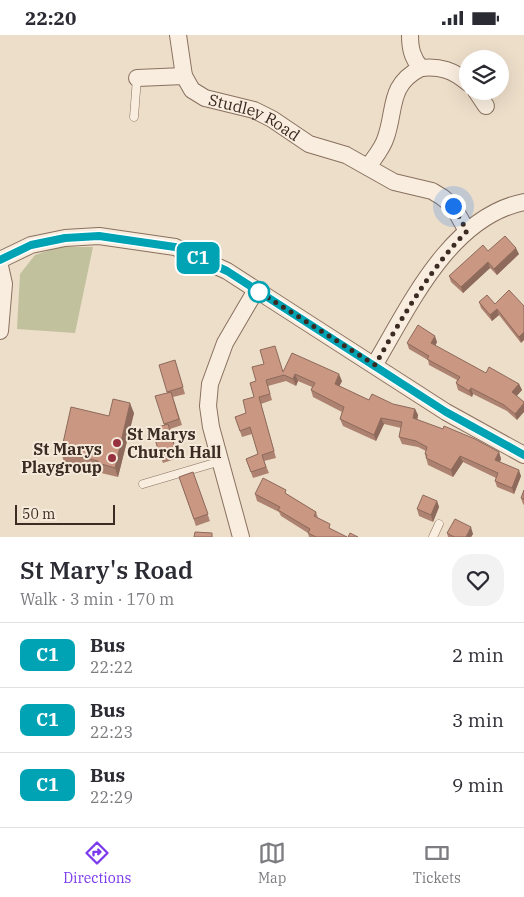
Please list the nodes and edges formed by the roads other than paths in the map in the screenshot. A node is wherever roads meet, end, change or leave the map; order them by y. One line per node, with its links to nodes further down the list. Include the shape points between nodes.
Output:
1 (178, 35): 6 (street)
2 (410, 35): 3 (street, via 410,49)
3 (421, 68): 4 (street, via 450,70); 10 (street, via 400,83 386,139)
4 (459, 76)
5 (137, 77): 6 (street); 9 (lane)
6 (184, 77): 10 (street, Studley Road, via 192,91 206,98 254,110 309,144 346,155)
7 (482, 100): 8 (street)
8 (486, 106)
9 (134, 117)
10 (368, 167): 12 (street, Studley Road, via 394,182 432,191 442,197 453,206)
11 (524, 202): 12 (street, via 481,219)
12 (467, 231): 17 (street, via 450,248 415,296)
13 (0, 260): 15 (street, via 31,245 99,236 175,247 227,271)
14 (0, 267): 16 (street, via 4,284)
15 (256, 290): 17 (street); 19 (street, via 225,343 210,384 210,427)
16 (0, 331)
17 (375, 365): 18 (street, via 446,412)
18 (524, 455)
19 (220, 461): 20 (lane); 22 (street)
20 (143, 485)
21 (439, 524): 23 (lane)
22 (241, 537)
23 (432, 537)

